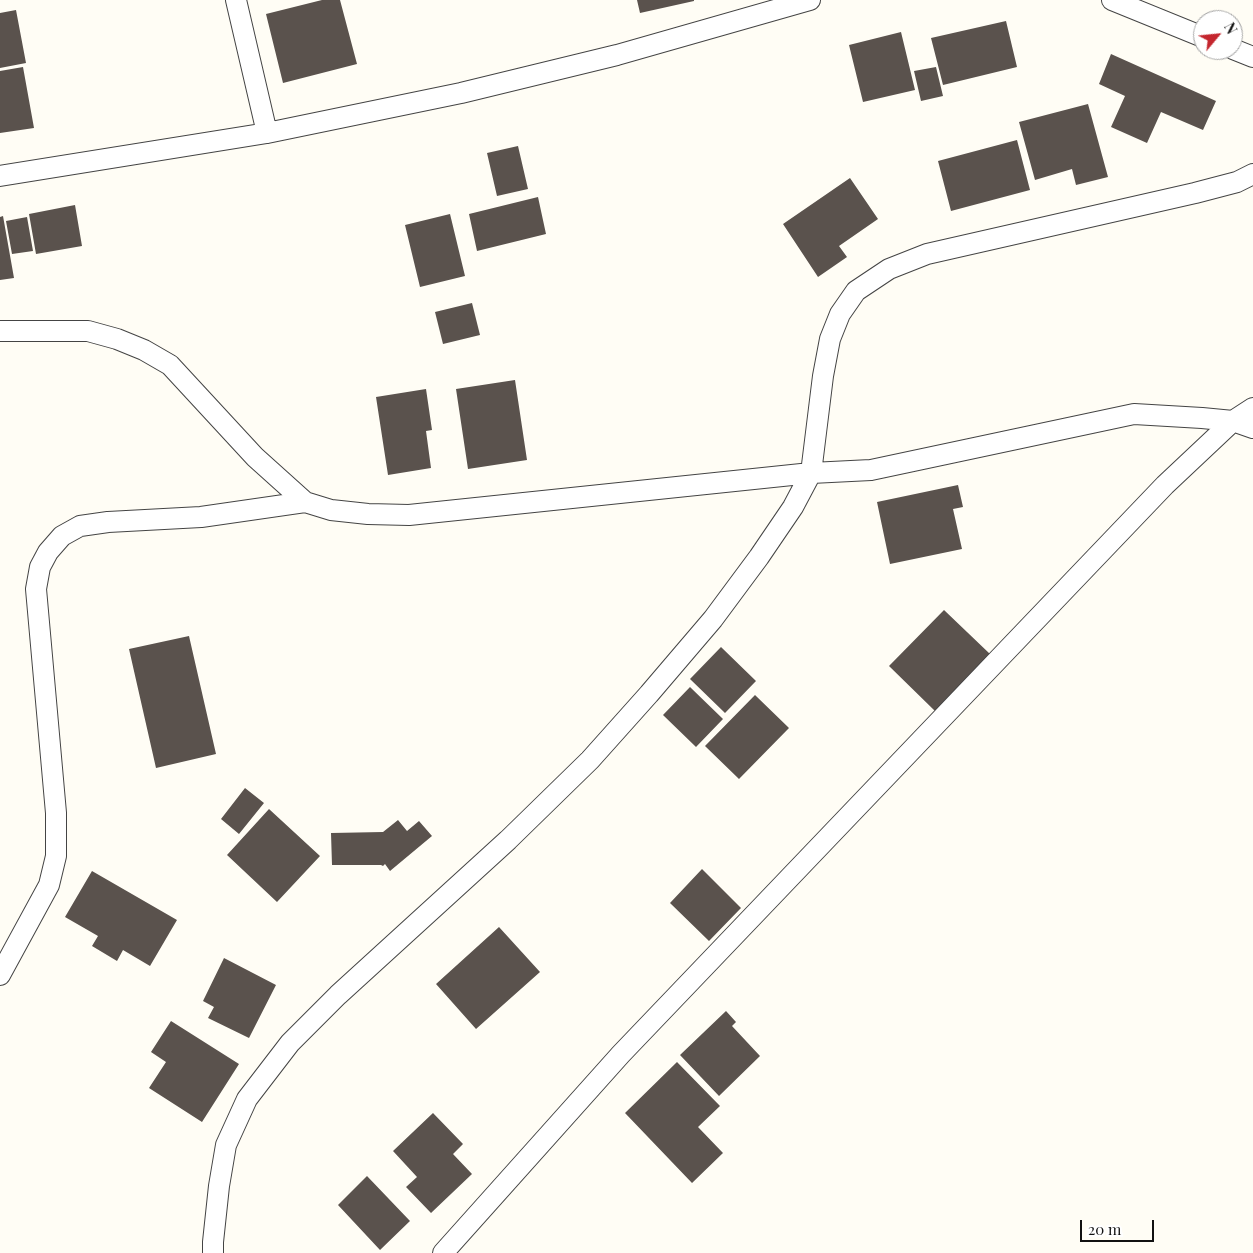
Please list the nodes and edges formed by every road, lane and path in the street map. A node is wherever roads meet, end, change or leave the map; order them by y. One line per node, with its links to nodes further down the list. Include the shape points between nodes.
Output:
1 (236, 0): 5 (street)
2 (810, 0): 5 (street, via 617,55 461,93)
3 (1112, 0): 4 (street)
4 (1193, 33)
5 (266, 133): 7 (street)
6 (1253, 174): 12 (street, via 1237,182 1195,193 927,254 889,269 856,291 840,314 830,339)
7 (0, 176)
8 (0, 331): 13 (street, via 88,331 144,350 170,365 255,457)
9 (1253, 408): 10 (street)
10 (1233, 421): 11 (street); 12 (street, via 1134,414 871,470); 17 (street, via 1165,485 628,1047)
11 (1253, 428)
12 (812, 473): 13 (street, via 410,514 331,510); 16 (street, via 793,507 713,619 590,760 290,1043 247,1099 226,1145)
13 (305, 502): 14 (street, via 202,517 80,526 62,536 48,552 40,567 36,589 56,813 56,856 48,884)
14 (7, 945): 15 (street)
15 (0, 975)
16 (213, 1253)
17 (444, 1253)

